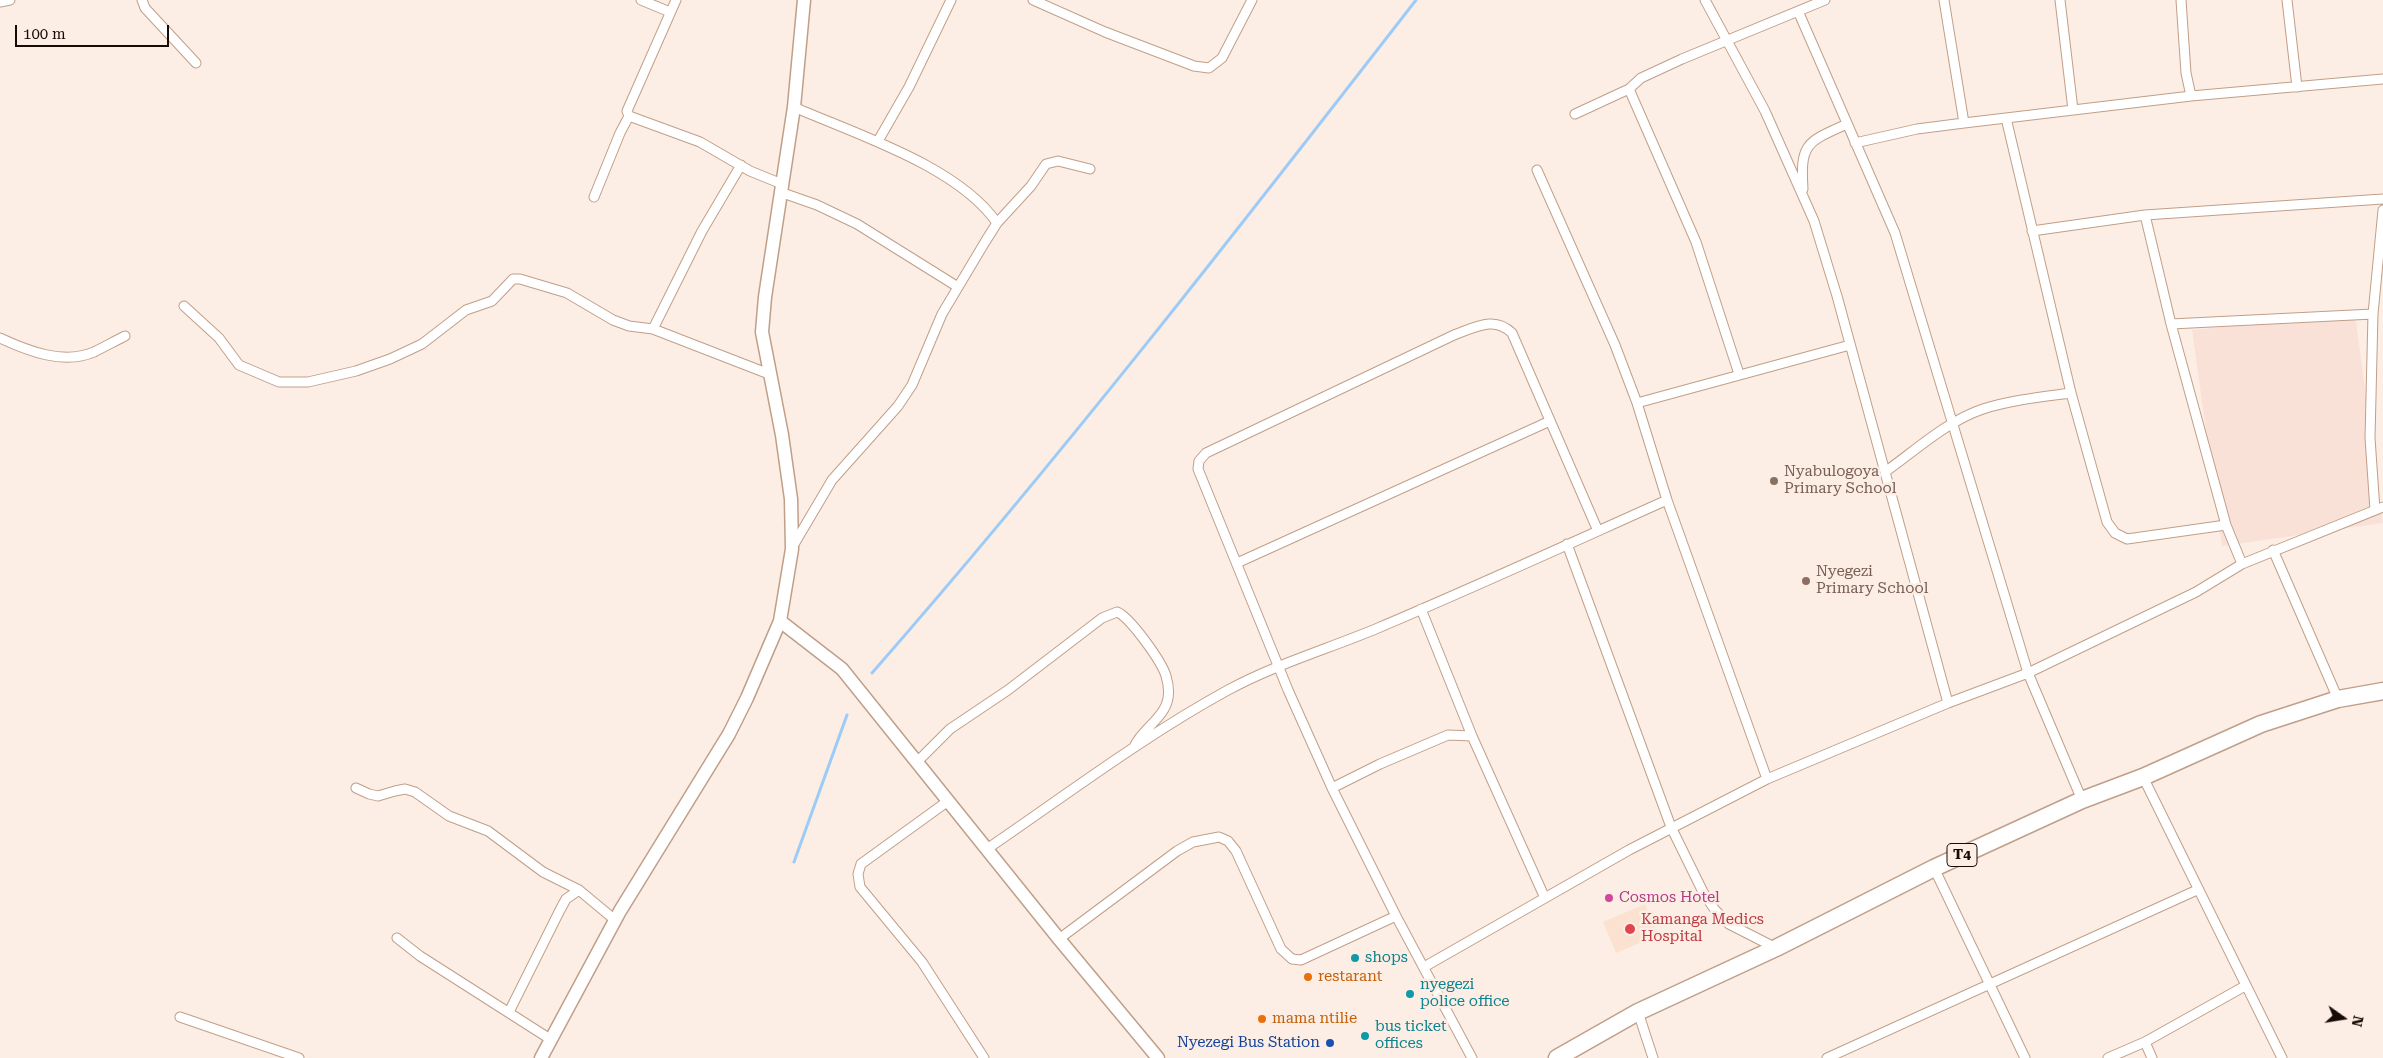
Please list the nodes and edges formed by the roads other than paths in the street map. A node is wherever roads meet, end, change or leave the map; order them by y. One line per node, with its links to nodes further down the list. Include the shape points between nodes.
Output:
1 (10, 0): 15 (street)
2 (142, 0): 19 (street, via 145,8)
3 (641, 0): 17 (street)
4 (676, 0): 17 (street)
5 (804, 0): 24 (street)
6 (950, 0): 31 (street, via 909,87)
7 (1033, 0): 8 (street, via 1104,32 1194,66 1209,68 1222,58)
8 (1252, 0)
9 (1705, 0): 18 (street)
10 (1825, 0): 16 (street)
11 (1944, 0): 29 (street)
12 (2060, 0): 25 (street)
13 (2180, 0): 23 (street)
14 (2287, 0): 21 (street)
15 (0, 2)
16 (1798, 11): 18 (street); 30 (street)
17 (670, 12): 27 (street, via 627,111)
18 (1726, 40): 22 (street, via 1641,78); 37 (street, via 1765,111)
19 (196, 64)
20 (2383, 79): 21 (street)
21 (2297, 87): 23 (street)
22 (1629, 89): 26 (street); 53 (street, via 1696,242)
23 (2191, 96): 25 (street)
24 (794, 107): 31 (street); 36 (street)
25 (2073, 110): 28 (street)
26 (1575, 114)
27 (630, 116): 33 (street, via 700,142); 38 (street)
28 (2006, 118): 29 (street); 43 (street)
29 (1964, 123): 32 (street, via 1917,129)
30 (1847, 124): 32 (street); 37 (street, via 1817,138 1807,147 1801,162)
31 (878, 141): 42 (street, via 974,196)
32 (1855, 143): 57 (street, via 1895,233)
33 (741, 165): 36 (street); 48 (street, via 702,231)
34 (1090, 170): 42 (street, via 1058,161 1046,164 1031,186)
35 (1537, 170): 55 (street, via 1615,345)
36 (781, 188): 44 (street, via 857,224); 52 (street, via 762,332)
37 (1804, 195): 51 (street)
38 (594, 197)
39 (2383, 199): 41 (street)
40 (2383, 210): 46 (street)
41 (2145, 216): 43 (street); 47 (street)
42 (997, 223): 44 (street)
43 (2032, 231): 54 (street)
44 (958, 287): 64 (street, via 942,314 907,392 882,426 832,480)
45 (184, 306): 48 (street, via 219,338 239,365 279,382 308,382 390,359 422,344 466,310 492,301 516,278 567,292 629,326)
46 (2372, 314): 47 (street); 60 (street, via 2370,438)
47 (2171, 324): 61 (street)
48 (652, 329): 52 (street)
49 (125, 336): 50 (street, via 92,353 69,356 40,354)
50 (0, 338)
51 (1850, 345): 53 (street); 58 (street)
52 (768, 374): 64 (street, via 782,435 791,499)
53 (1739, 374): 55 (street)
54 (2071, 393): 57 (street, via 1982,410); 61 (street, via 2107,522 2115,533 2127,539)
55 (1637, 403): 59 (street)
56 (1550, 421): 62 (street); 66 (street); 66 (street, via 1508,329 1487,323 1454,336 1202,456 1198,470)
57 (1954, 423): 58 (street); 71 (street)
58 (1885, 472): 74 (street)
59 (1668, 500): 62 (street); 79 (street)
60 (2379, 509): 65 (street)
61 (2226, 524): 67 (street)
62 (1598, 531): 63 (street)
63 (1567, 544): 68 (street); 84 (street)
64 (792, 549): 69 (street)
65 (2273, 550): 67 (street); 73 (street)
66 (1237, 563): 70 (street)
67 (2242, 564): 71 (street, via 2196,592)
68 (1421, 609): 70 (street); 75 (street)
69 (780, 621): 77 (street, via 842,669); 91 (street, via 729,734)
70 (1278, 667): 76 (street, via 1230,689); 81 (street)
71 (2028, 674): 74 (street); 83 (street)
72 (2383, 691): 73 (highway, T4)
73 (2338, 699): 78 (highway, T4, via 2261,724)
74 (1948, 703): 79 (street)
75 (1472, 736): 81 (street, via 1448,735); 89 (street)
76 (1134, 748): 77 (street, via 1164,709 1169,696 1161,665 1126,618 1117,612 1089,627 1008,690 950,729); 85 (street)
77 (917, 762): 82 (street)
78 (2143, 776): 83 (highway, T4); 88 (street)
79 (1767, 779): 84 (street)
80 (356, 788): 87 (street, via 378,796 405,789 415,792 449,816 488,831 543,872)
81 (1332, 788): 90 (street)
82 (948, 800): 85 (street); 105 (street, via 861,864 858,874 860,887 922,962)
83 (2082, 800): 86 (highway, T4)
84 (1671, 827): 89 (street); 94 (street, via 1715,910 1730,924)
85 (987, 849): 93 (street)
86 (1934, 868): 94 (highway, T4); 96 (street)
87 (579, 890): 91 (street); 98 (street, via 566,899)
88 (2197, 890): 96 (street); 97 (street)
89 (1544, 896): 95 (street)
90 (1396, 916): 93 (street, via 1301,960 1292,959 1281,949 1236,851 1219,836 1193,842 1178,851); 95 (street)
91 (615, 920): 101 (street)
92 (397, 938): 98 (street)
93 (1059, 939): 106 (street)
94 (1776, 948): 99 (highway, T4)
95 (1424, 967): 107 (street)
96 (1990, 984): 110 (street); 111 (street)
97 (2245, 986): 102 (street); 114 (street)
98 (509, 1012): 101 (street)
99 (1638, 1012): 108 (highway, T4); 109 (street)
100 (180, 1017): 103 (street)
101 (550, 1039): 104 (street)
102 (2145, 1042): 112 (street); 113 (street)
103 (299, 1058)
104 (541, 1058)
105 (984, 1058)
106 (1158, 1058)
107 (1472, 1058)
108 (1557, 1058)
109 (1653, 1058)
110 (1827, 1058)
111 (2025, 1058)
112 (2108, 1058)
113 (2152, 1058)
114 (2282, 1058)

